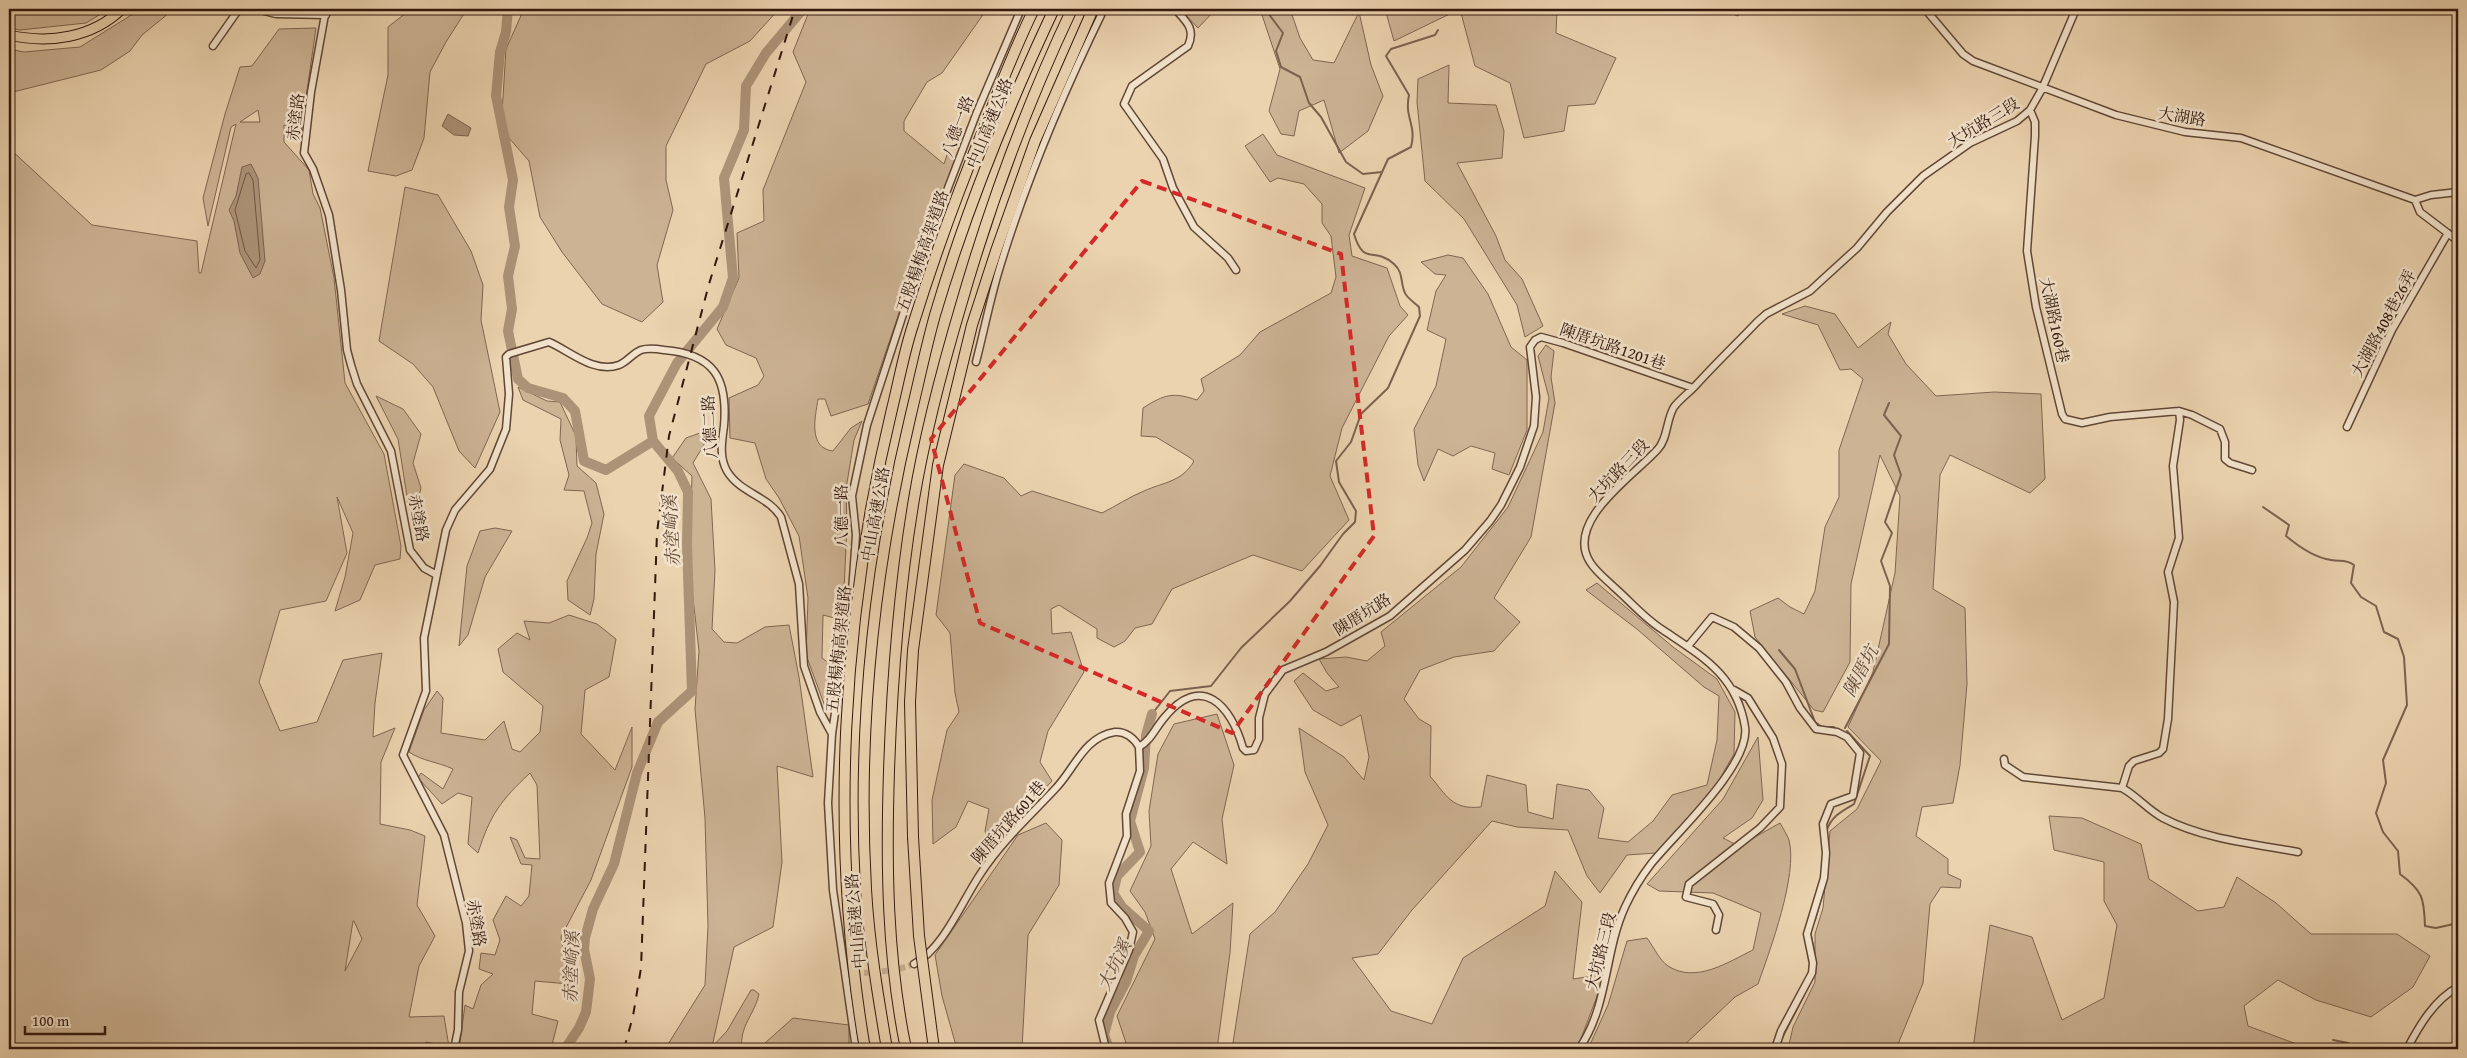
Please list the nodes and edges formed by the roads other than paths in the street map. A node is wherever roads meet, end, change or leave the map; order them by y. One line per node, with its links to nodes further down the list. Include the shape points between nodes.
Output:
1 (122, 9): 14 (main road, via 96,28 80,34 34,40)
2 (239, 9): 15 (street)
3 (256, 9): 13 (street, via 276,14)
4 (1021, 9): 32 (street, 八德一路, via 977,112 922,256 862,443 852,496 856,535 852,592)
5 (1034, 9): 44 (highway, 五股楊梅高架道路, bridge, via 962,181 912,327 874,484 857,602 846,717 846,870 854,987)
6 (1054, 9): 45 (highway, 中山高速公路, via 992,154 935,314 897,472 882,553 865,743 866,880 874,972)
7 (1072, 9): 46 (highway, 中山高速公路, via 1032,99 977,249 931,414 914,497 901,588 891,704 887,829 891,947)
8 (1093, 9): 47 (highway, bridge, via 1035,141 972,325 938,465 913,650 910,702 912,838 919,936)
9 (1104, 9): 24 (street, via 1031,174 998,272)
10 (1175, 9): 22 (street, via 1190,25 1192,38 1188,46 1132,86 1124,104 1163,159 1194,227 1228,258)
11 (1926, 9): 16 (street, 大湖路, via 1973,61)
12 (2076, 9): 16 (street, 大坑路三段)
13 (326, 12): 29 (street, 赤塗路, via 304,153 329,215 341,290 346,350 357,384 392,451 410,550 424,568)
14 (9, 35)
15 (214, 46)
16 (2042, 89): 17 (street, 大坑路三段); 19 (street, 大湖路, via 2057,91 2141,123 2241,138)
17 (2030, 110): 25 (street, 大坑路三段, via 2017,121 1970,143 1923,176 1857,248 1810,291 1766,314); 26 (street, 大湖路160巷, via 2035,122 2035,136 2027,251 2036,307 2062,414 2065,419 2082,423 2110,417)
18 (2458, 192): 19 (street)
19 (2415, 200): 20 (street, via 2420,212)
20 (2448, 233): 21 (street); 27 (street, 大湖路408巷26弄, via 2392,330)
21 (2458, 240)
22 (1236, 270)
23 (1529, 351): 25 (street, 陳厝坑路1201巷, via 1535,340 1550,339); 33 (street, 陳厝坑路, via 1536,397 1534,426 1520,467 1501,505 1465,550 1390,616 1326,652 1283,670 1265,694 1259,718 1259,740 1254,750 1243,748 1229,713 1212,697 1202,696 1176,706 1148,741)
24 (976, 362)
25 (1693, 388): 30 (street, 大坑路三段, via 1674,408 1663,442 1600,505 1584,535 1589,560 1601,574 1649,620)
26 (2179, 411): 28 (street, via 2220,429 2225,442 2225,459); 35 (street, via 2173,466 2179,538 2168,572 2174,602 2168,719 2163,749 2129,766)
27 (2346, 427)
28 (2252, 470)
29 (435, 574): 32 (street, 八德二路, via 450,518 490,469 501,445 509,411 506,357 509,354 549,342 594,365 619,365 641,350 692,354 715,371 722,390 721,452 726,470 743,489 776,508 781,517 799,584 804,666 820,712); 42 (street, 赤塗路, via 424,638 426,691 403,755 444,835 466,923 469,951 459,992)
30 (1688, 646): 31 (street, 大坑路三段, via 1726,678); 50 (street, via 1712,617 1734,627 1759,648 1780,673 1809,722 1816,729 1838,732 1846,737 1860,754 1853,796 1831,804 1824,820 1824,878 1807,934 1812,973 1780,1031)
31 (1734, 690): 37 (street, via 1748,698 1773,738 1782,764 1780,807 1760,828 1689,884 1686,896 1712,904 1719,915); 49 (street, 大坑路三段, via 1746,728 1739,753 1721,784 1661,852 1634,890 1616,932 1600,1005)
32 (832, 734): 40 (street, 八德一路, via 828,803 830,842 833,890)
33 (1140, 746): 38 (street, 陳厝坑路601巷, via 1119,732 1102,735 1086,747 1056,788 1009,836 929,953); 48 (street, via 1140,770 1126,814 1127,836 1109,883 1111,903 1133,932 1129,950 1099,1020)
34 (2004, 758): 35 (street, via 2005,765 2023,777)
35 (2122, 788): 36 (street, via 2176,824 2216,836)
36 (2298, 852)
37 (1716, 930)
38 (914, 964)
39 (864, 973): 40 (street)
40 (846, 976): 43 (street, 八德一路)
41 (2458, 988): 51 (street, via 2430,1012)
42 (454, 1049)
43 (856, 1049)
44 (864, 1049)
45 (887, 1049)
46 (906, 1049)
47 (934, 1049)
48 (1106, 1049)
49 (1578, 1049)
50 (1776, 1049)
51 (2407, 1049)

